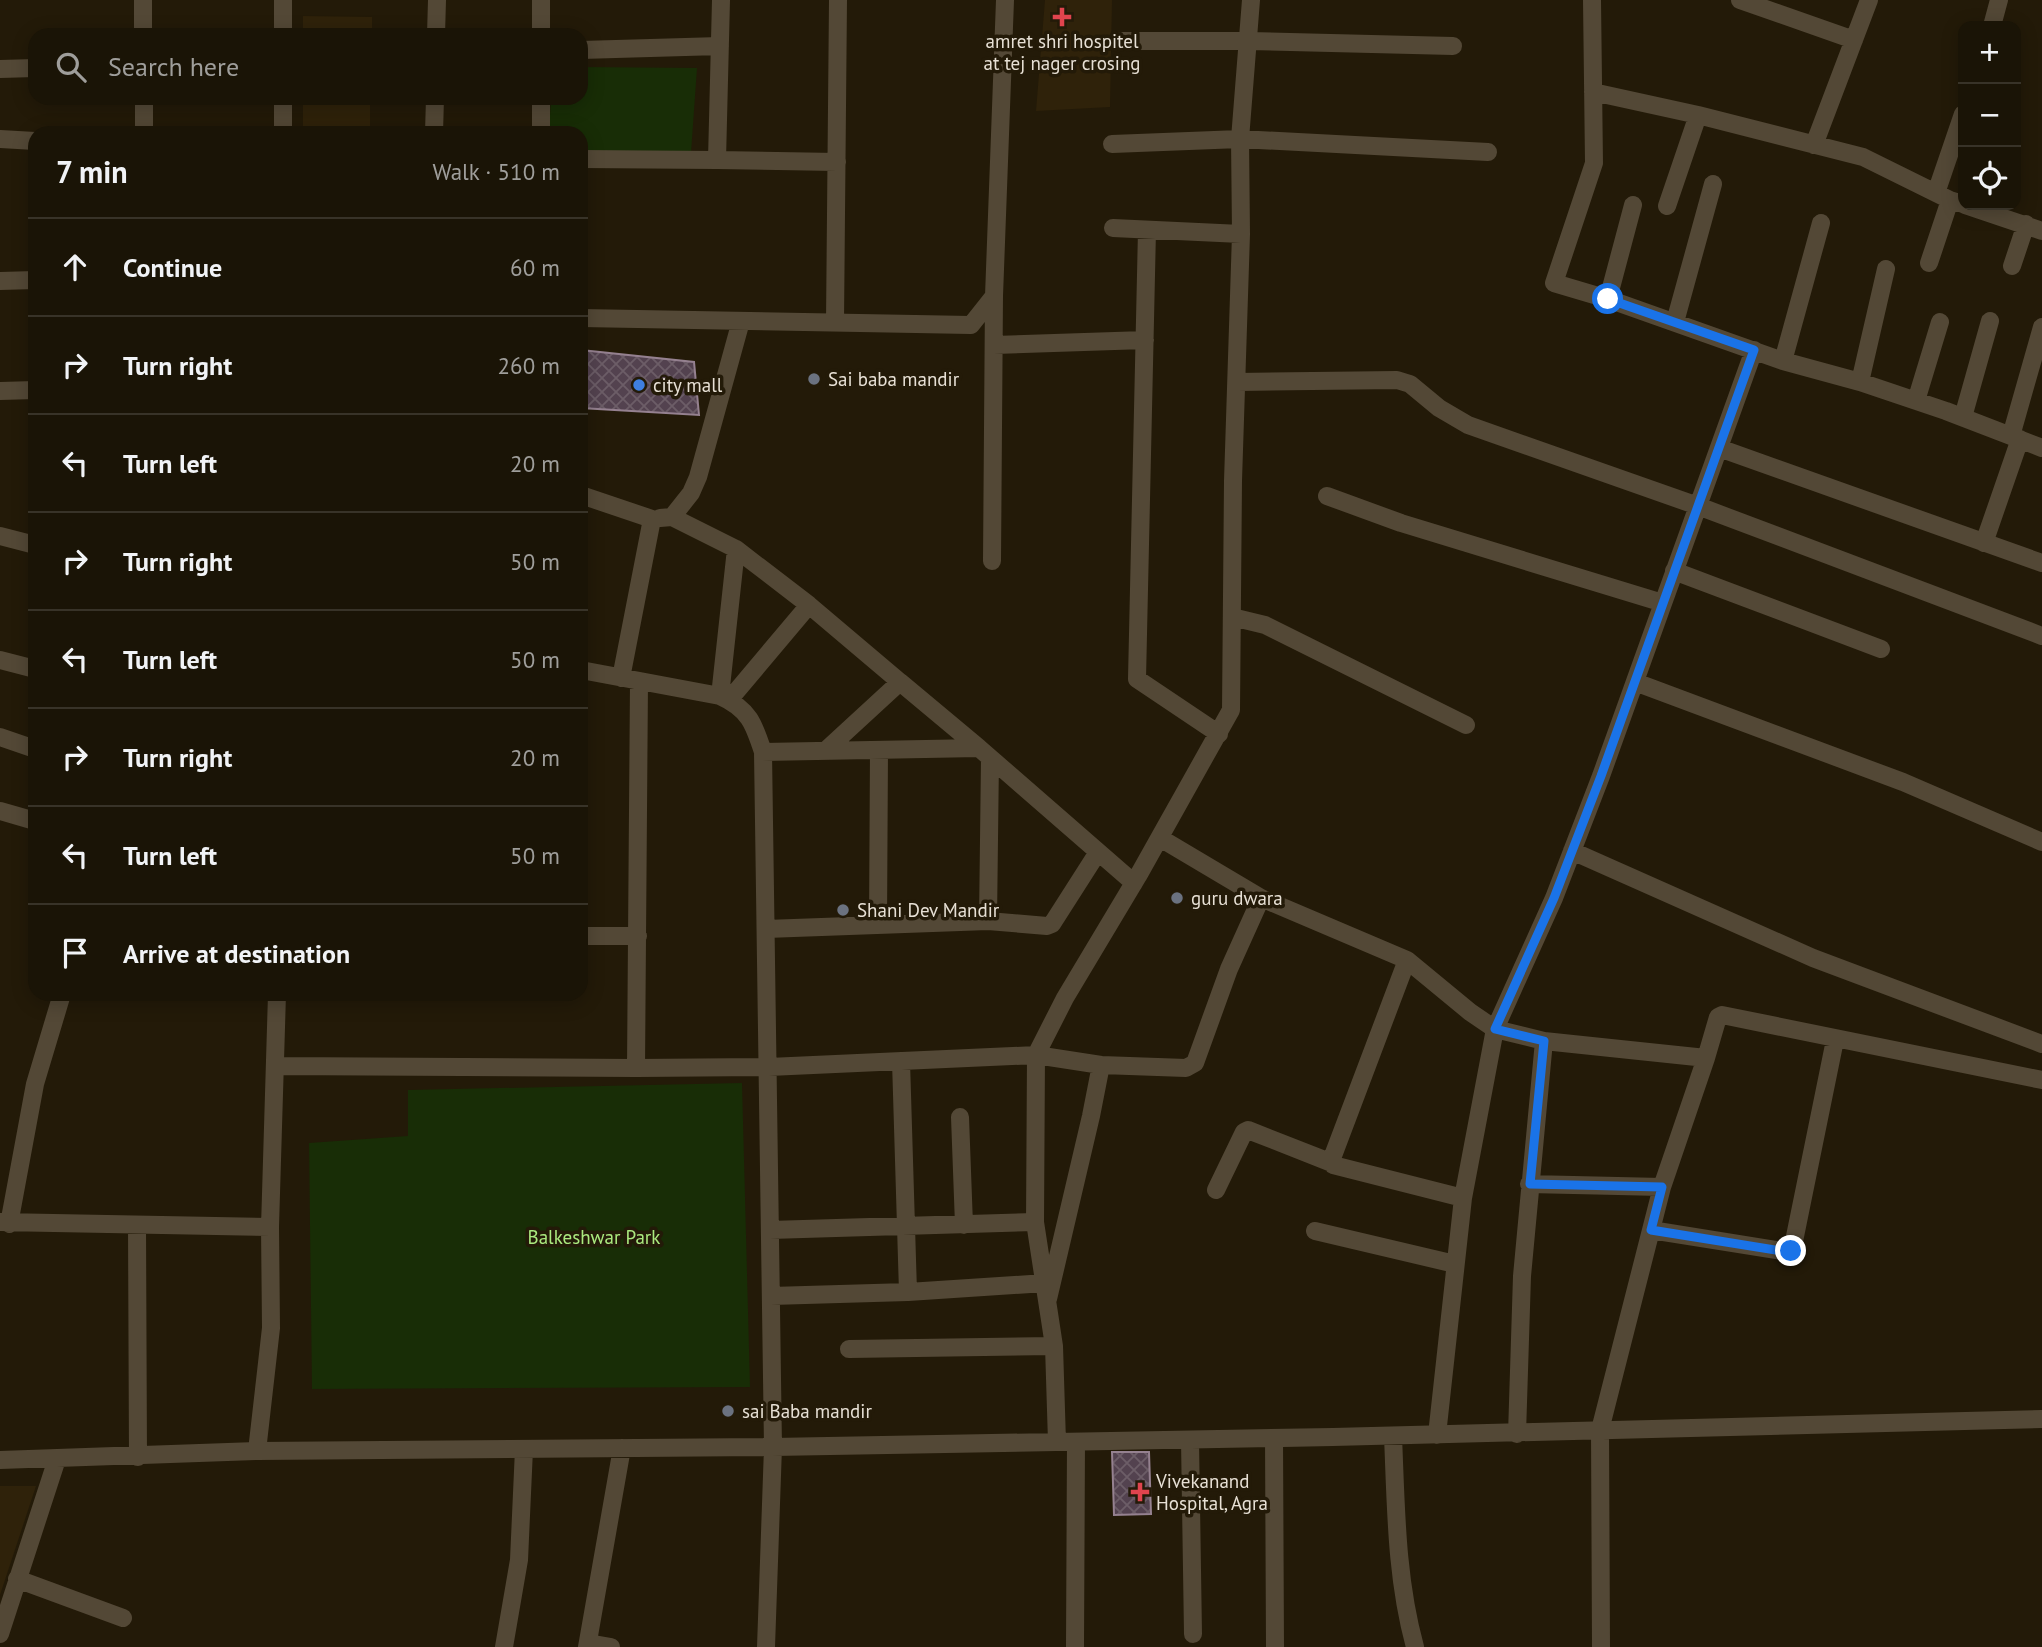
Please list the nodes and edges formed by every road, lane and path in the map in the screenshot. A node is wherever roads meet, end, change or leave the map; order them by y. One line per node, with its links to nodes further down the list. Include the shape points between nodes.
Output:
1 (143, 0): 14 (street)
2 (283, 0): 15 (street)
3 (437, 0): 16 (street)
4 (541, 0): 17 (street)
5 (721, 0): 21 (street)
6 (838, 0): 45 (street)
7 (1004, 0): 60 (street)
8 (1251, 0): 20 (street)
9 (1592, 0): 26 (street)
10 (1740, 0): 18 (street)
11 (1870, 0): 18 (street)
12 (1999, 0): 13 (street)
13 (1993, 21)
14 (143, 28)
15 (283, 28)
16 (436, 28)
17 (541, 28)
18 (1854, 40): 40 (street)
19 (1122, 41): 20 (street)
20 (1249, 41): 22 (street); 37 (street)
21 (720, 46): 23 (street); 44 (street)
22 (1453, 46)
23 (588, 50)
24 (28, 68): 25 (street)
25 (0, 69)
26 (1593, 92): 31 (street); 61 (street, via 1594,163 1554,283)
27 (144, 105): 32 (street)
28 (283, 105): 33 (street)
29 (435, 105): 34 (street)
30 (541, 105): 35 (street)
31 (1698, 115): 40 (street); 49 (street)
32 (144, 126)
33 (283, 126)
34 (434, 126)
35 (541, 126)
36 (0, 139): 38 (street)
37 (1240, 139): 39 (street); 42 (street); 54 (street)
38 (28, 141)
39 (1112, 144)
40 (1814, 145): 47 (street, via 1863,157)
41 (1959, 147): 47 (street)
42 (1488, 152)
43 (588, 159): 44 (street)
44 (717, 160): 45 (street)
45 (837, 162): 65 (street)
46 (1713, 184): 66 (street)
47 (1953, 201): 51 (street); 55 (street)
48 (1633, 205): 61 (street)
49 (1667, 205)
50 (1821, 223): 72 (street)
51 (2034, 227): 56 (street)
52 (1113, 228): 53 (street)
53 (1147, 230): 54 (street); 69 (street)
54 (1241, 234): 73 (street)
55 (1929, 263)
56 (2012, 266)
57 (1886, 269): 74 (street)
58 (28, 279): 59 (street)
59 (0, 281)
60 (994, 296): 65 (street, via 971,325); 70 (street)
61 (1608, 299): 66 (street)
62 (588, 318): 63 (street)
63 (741, 321): 65 (street); 85 (street, via 698,477)
64 (1990, 321): 78 (street)
65 (835, 322)
66 (1675, 322): 71 (street)
67 (1940, 322): 77 (street)
68 (2042, 327): 79 (street)
69 (1145, 340): 70 (street); 108 (street, via 1137,679)
70 (994, 345): 91 (street)
71 (1754, 350): 72 (street); 80 (street)
72 (1783, 361): 74 (street)
73 (1237, 382): 84 (street, via 1397,380 1410,384 1468,425); 96 (street)
74 (1860, 382): 77 (street)
75 (28, 390): 76 (street)
76 (0, 391)
77 (1916, 401): 78 (street)
78 (1963, 417): 79 (street)
79 (2016, 438): 81 (street); 89 (street)
80 (1719, 448): 84 (street); 89 (street)
81 (2042, 448)
82 (1327, 496): 94 (street)
83 (588, 497): 86 (street)
84 (1698, 506): 93 (street); 97 (street)
85 (672, 517): 86 (street); 90 (street)
86 (652, 519): 102 (street)
87 (0, 536): 88 (street)
88 (28, 543)
89 (1984, 543): 92 (street)
90 (736, 549): 95 (street); 106 (street)
91 (992, 561)
92 (2042, 563)
93 (1674, 571): 94 (street); 98 (street)
94 (1663, 603): 105 (street)
95 (810, 605): 104 (street); 106 (street)
96 (1233, 617): 107 (street, via 1265,625); 108 (street, via 1232,704)
97 (2042, 636)
98 (1881, 649)
99 (0, 660): 100 (street)
100 (28, 667)
101 (588, 671): 102 (street)
102 (621, 678): 103 (street)
103 (639, 682): 106 (street); 127 (street)
104 (900, 682): 112 (street); 114 (street)
105 (1635, 682): 118 (street, via 1903,782); 119 (street)
106 (724, 698): 113 (street, via 752,720)
107 (1466, 725)
108 (1219, 734): 117 (street)
109 (0, 737): 110 (street)
110 (28, 747)
111 (879, 750): 112 (street); 114 (street); 124 (street)
112 (825, 751): 113 (street)
113 (763, 752): 125 (street)
114 (985, 753): 120 (street); 123 (street)
115 (0, 811): 116 (street)
116 (28, 819)
117 (1160, 838): 121 (street); 122 (street)
118 (2042, 842)
119 (1572, 851): 131 (street); 134 (street, via 1814,958)
120 (1098, 852): 121 (street); 123 (street, via 1052,924)
121 (1134, 883): 135 (street)
122 (1261, 898): 128 (street); 138 (street, via 1195,1063 1186,1068)
123 (988, 921): 124 (street)
124 (878, 925): 125 (street)
125 (766, 929): 140 (street)
126 (588, 936): 127 (street)
127 (638, 936): 141 (street)
128 (1407, 960): 131 (street); 144 (street)
129 (60, 1001): 150 (street, via 35,1084)
130 (277, 1001): 139 (street)
131 (1495, 1029): 133 (street); 148 (street)
132 (1835, 1040): 136 (street, via 1722,1015); 142 (street); 156 (street, via 1791,1251)
133 (1544, 1041): 136 (street); 145 (street)
134 (2042, 1044)
135 (1036, 1055): 137 (street); 138 (street); 149 (street)
136 (1706, 1058): 146 (street)
137 (901, 1061): 140 (street); 154 (street)
138 (1101, 1065): 159 (street)
139 (275, 1066): 141 (street); 153 (street)
140 (769, 1067): 141 (street); 155 (street)
141 (636, 1068)
142 (2042, 1080)
143 (960, 1117): 151 (street)
144 (1332, 1163): 147 (street, via 1248,1130); 148 (street)
145 (1530, 1184): 146 (street); 166 (street)
146 (1662, 1187): 156 (street)
147 (1216, 1190)
148 (1463, 1198): 158 (street)
149 (1035, 1222): 151 (street); 159 (street)
150 (4, 1223): 152 (street)
151 (964, 1224): 154 (street)
152 (137, 1225): 153 (street); 177 (street)
153 (270, 1227): 176 (street, via 271,1328)
154 (905, 1227): 155 (street); 160 (street)
155 (771, 1230): 161 (street)
156 (1651, 1230): 165 (street)
157 (1315, 1231): 158 (street)
158 (1455, 1264): 167 (street)
159 (1046, 1291): 160 (street); 162 (street)
160 (908, 1292): 161 (street)
161 (771, 1296): 173 (street)
162 (1054, 1346): 163 (street); 171 (street)
163 (849, 1349)
164 (2042, 1419): 165 (street)
165 (1600, 1430): 166 (street); 191 (street)
166 (1517, 1434): 167 (street)
167 (1437, 1435): 168 (street)
168 (1392, 1436): 169 (street); 190 (street, via 1400,1576)
169 (1274, 1438): 170 (street); 189 (street)
170 (1189, 1440): 172 (street); 183 (street)
171 (1057, 1442): 172 (street); 173 (street)
172 (1076, 1442): 188 (street)
173 (772, 1447): 174 (street); 187 (street)
174 (622, 1448): 175 (street); 184 (street)
175 (524, 1449): 176 (street); 185 (street, via 519,1560)
176 (257, 1451): 177 (street)
177 (138, 1457): 178 (street)
178 (57, 1459): 179 (street); 180 (street)
179 (0, 1460)
180 (16, 1579): 181 (street); 182 (street)
181 (123, 1618)
182 (0, 1634)
183 (1194, 1634)
184 (588, 1645): 186 (street)
185 (504, 1647)
186 (611, 1647)
187 (766, 1647)
188 (1075, 1647)
189 (1275, 1647)
190 (1415, 1647)
191 (1601, 1647)

